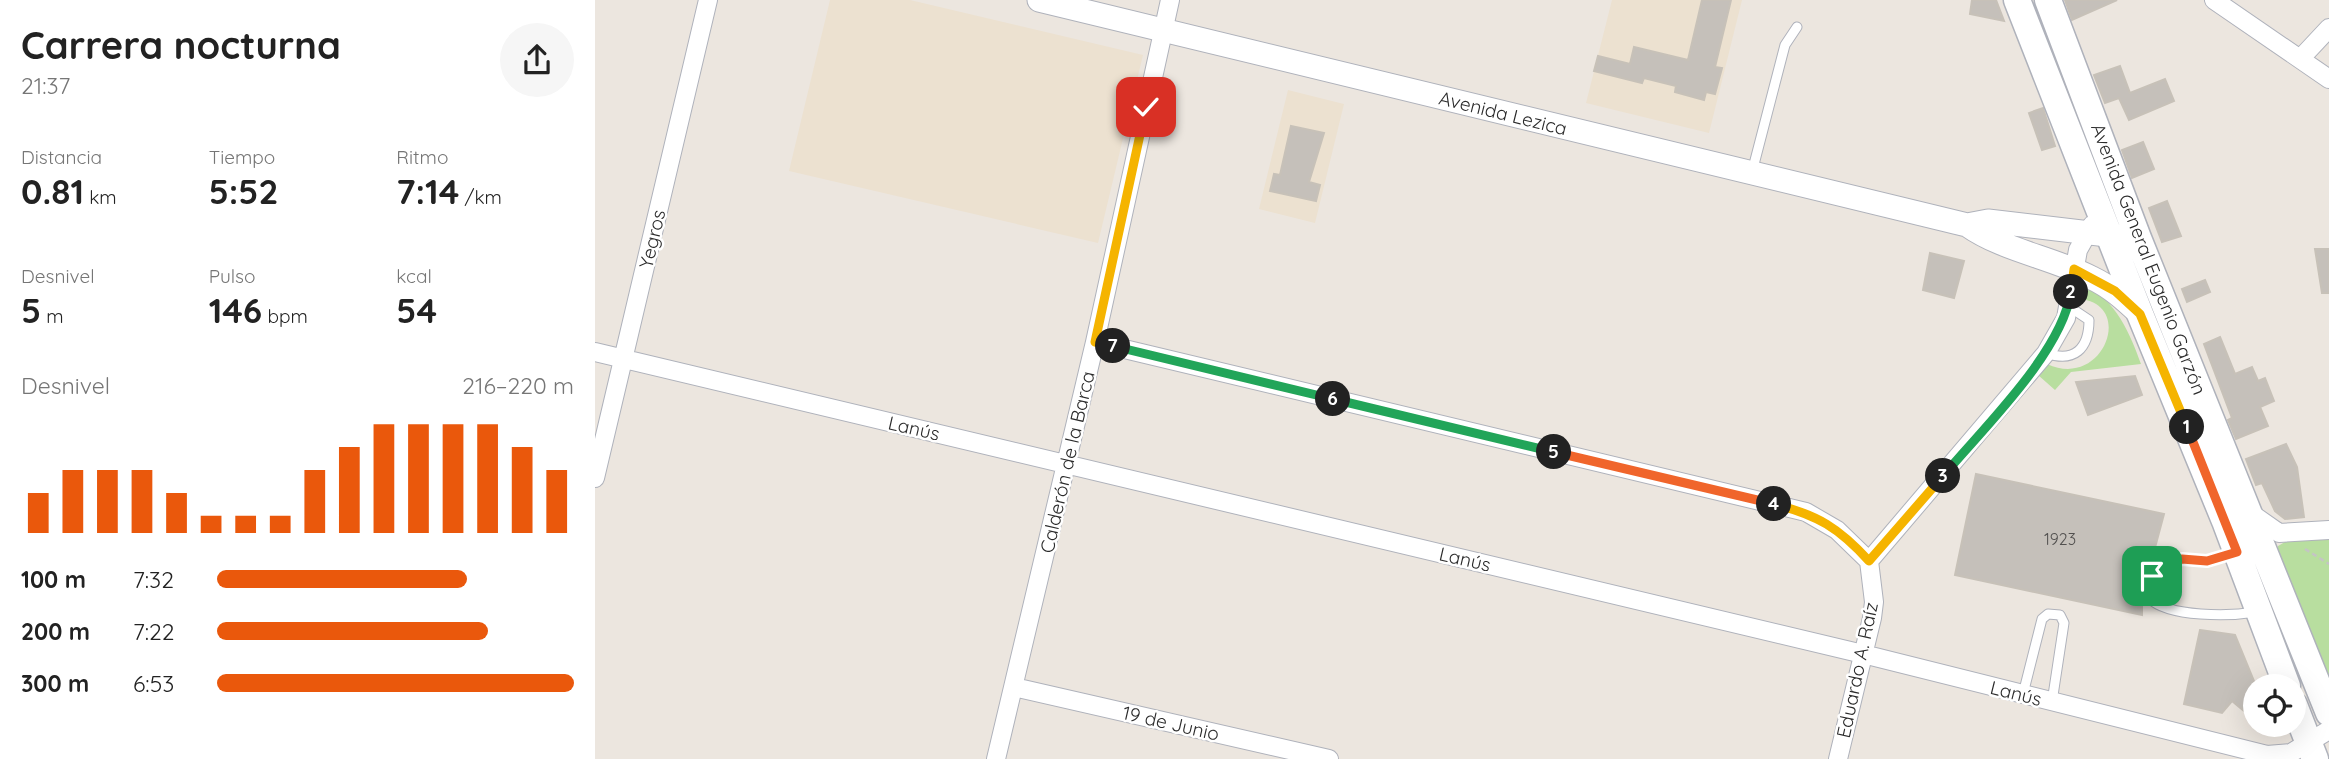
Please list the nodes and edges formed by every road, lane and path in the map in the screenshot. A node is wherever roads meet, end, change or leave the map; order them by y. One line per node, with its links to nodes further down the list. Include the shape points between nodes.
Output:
1 (708, 0): 22 (street, Yegros)
2 (1039, 0): 9 (street, Avenida Lezica)
3 (1170, 0): 9 (street, Calderón de la Barca)
4 (2017, 0): 14 (main road, Avenida General Eugenio Garzón)
5 (2048, 0): 15 (main road, Avenida General Eugenio Garzón)
6 (2214, 0): 10 (street)
7 (1797, 27): 12 (lane, via 1785,46)
8 (2329, 28): 10 (street)
9 (1163, 29): 12 (street, Avenida Lezica); 19 (street, Calderón de la Barca)
10 (2300, 59): 11 (street)
11 (2329, 79)
12 (1752, 174): 13 (street, Avenida Lezica)
13 (1967, 225): 14 (street, Avenida Lezica, via 1988,221); 16 (street, Avenida Lezica, via 1985,238)
14 (2099, 228): 15 (street, Avenida Lezica); 16 (street); 18 (main road, Avenida General Eugenio Garzón)
15 (2138, 238): 25 (main road, Avenida General Eugenio Garzón)
16 (2074, 269): 17 (street); 18 (street, Avenida Lezica, via 2115,291)
17 (2068, 306): 21 (street); 21 (lane, via 2089,320 2085,343 2062,359)
18 (2140, 314): 27 (main road, Avenida General Eugenio Garzón)
19 (1095, 342): 23 (street, Calderón de la Barca); 28 (street, via 1806,512 1837,530)
20 (595, 352): 22 (street, Lanús)
21 (2046, 352): 28 (street)
22 (624, 358): 23 (street, Lanús); 24 (street, Yegros)
23 (1067, 464): 30 (street, Lanús); 32 (street, Calderón de la Barca)
24 (595, 478)
25 (2249, 512): 26 (street, via 2279,533); 35 (main road, Avenida General Eugenio Garzón)
26 (2329, 530)
27 (2237, 552): 29 (main road, Avenida General Eugenio Garzón); 29 (lane, via 2207,561 2182,559 2156,569 2149,598 2164,607)
28 (1869, 561): 30 (street, Eduardo A. Raíz, via 1874,602)
29 (2262, 621): 31 (main road, Avenida General Eugenio Garzón); 37 (main road, via 2280,637)
30 (1863, 654): 33 (street, Lanús); 40 (street, Eduardo A. Raíz)
31 (2282, 674)
32 (1014, 687): 38 (street, Calderón de la Barca); 39 (street, 19 de Junio)
33 (2023, 694): 34 (street, Lanús); 34 (lane, via 2042,619 2048,614 2060,615 2064,622)
34 (2052, 702): 37 (street, Lanús, via 2267,755 2291,753)
35 (2329, 713)
36 (2306, 720): 37 (main road)
37 (2321, 739)
38 (996, 759)
39 (1329, 759)
40 (1838, 759)

